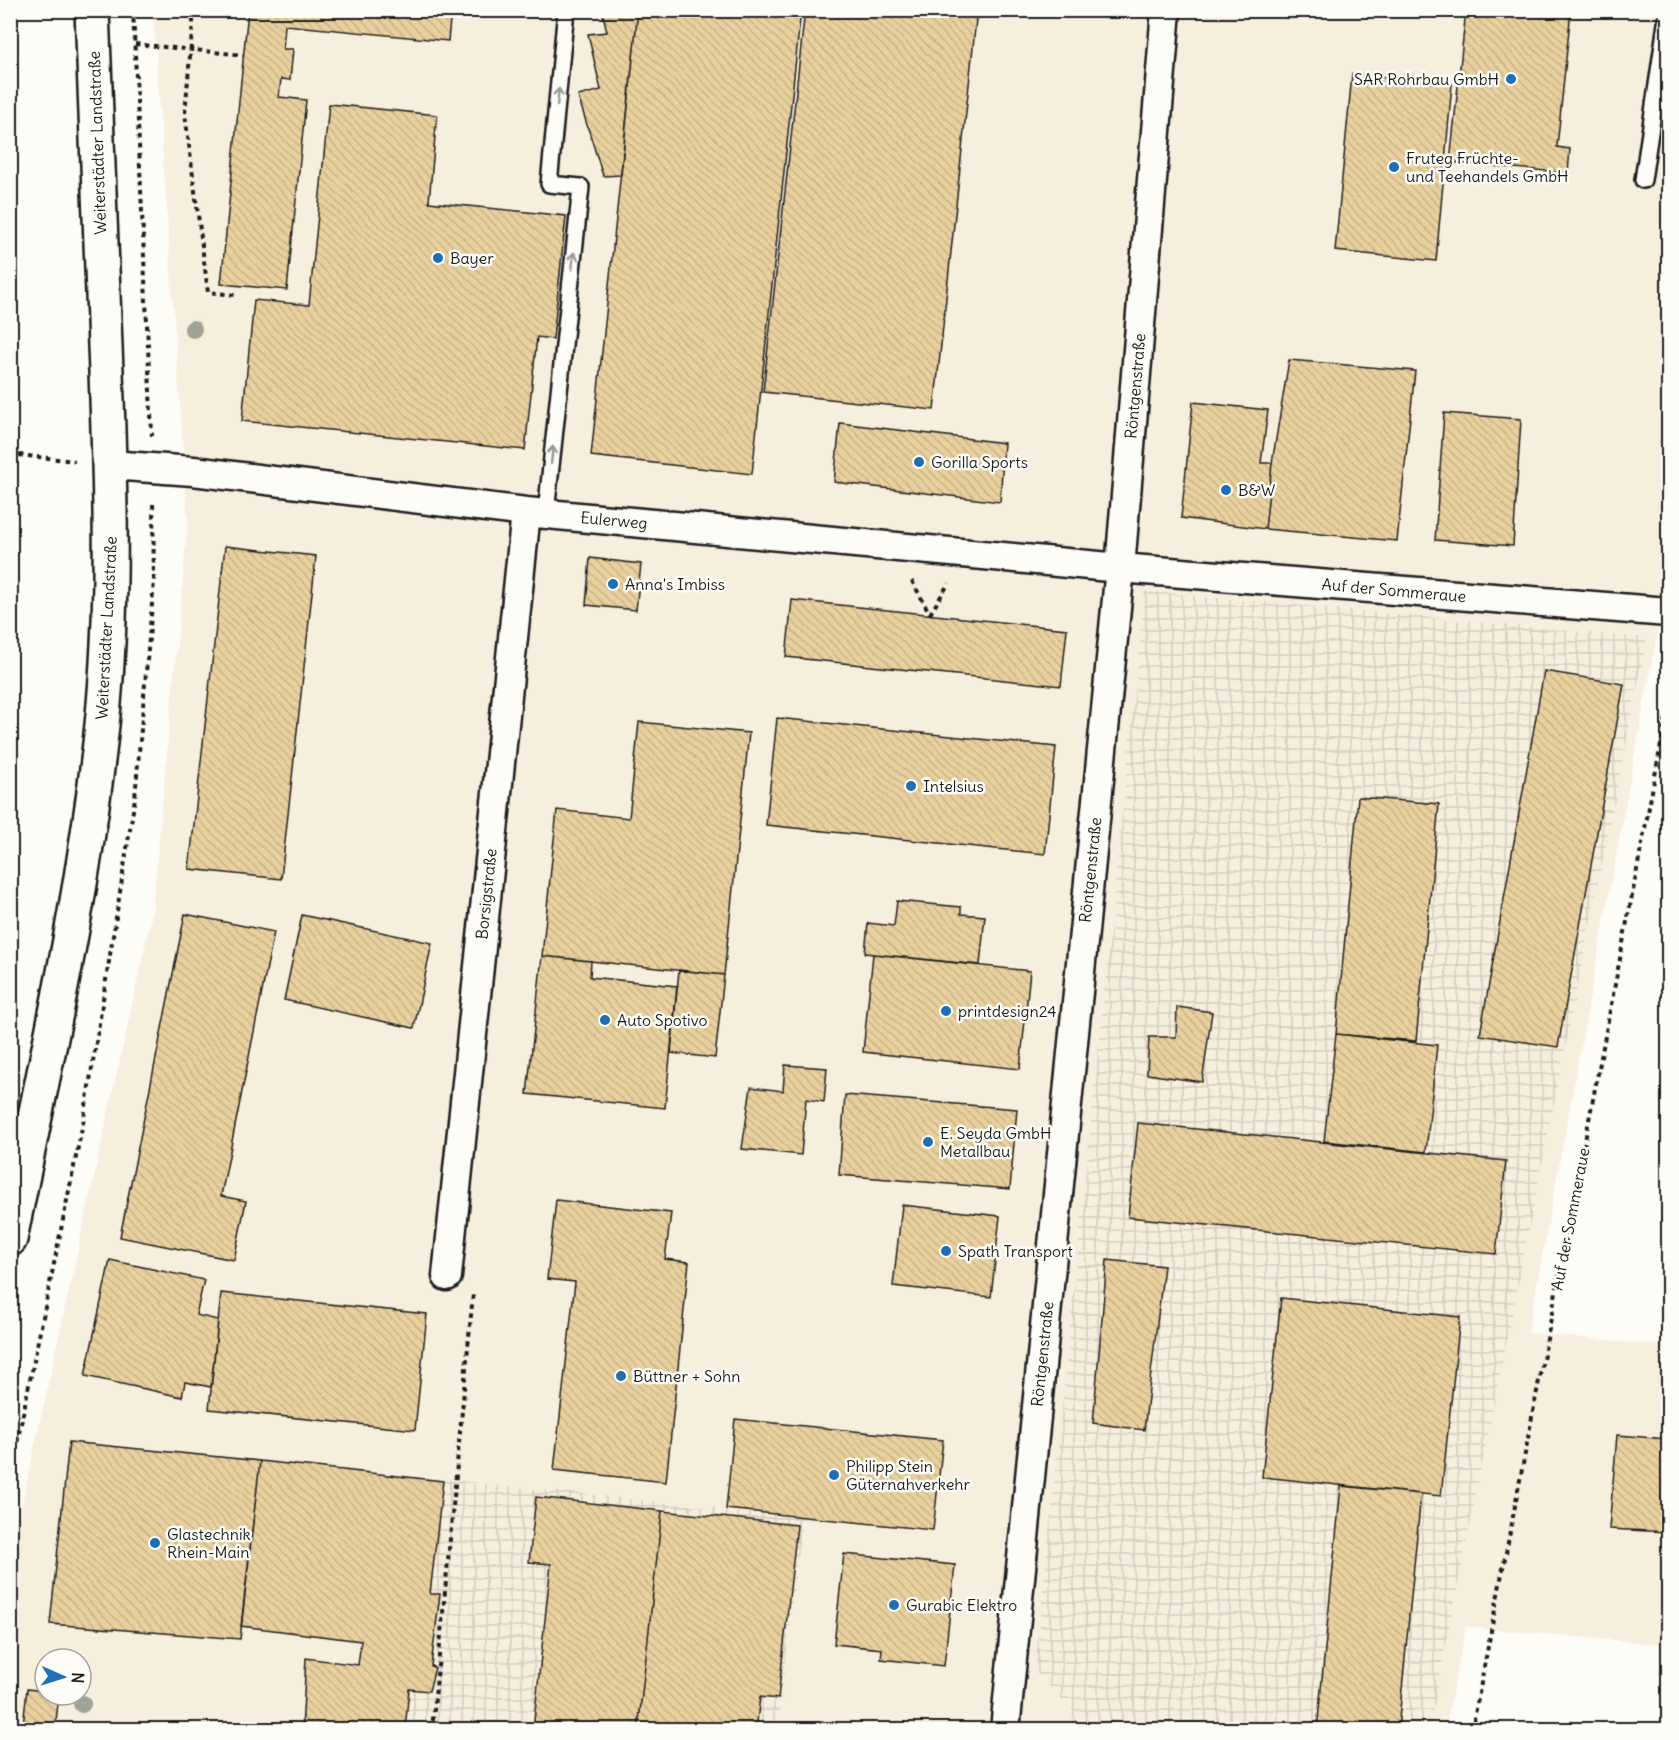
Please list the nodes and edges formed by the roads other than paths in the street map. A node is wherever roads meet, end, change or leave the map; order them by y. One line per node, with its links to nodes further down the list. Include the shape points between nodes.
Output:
1 (92, 10): 6 (street, Weiterstädter Landstraße)
2 (566, 10): 7 (lane, one-way to 2, via 580,187 549,184)
3 (1166, 10): 8 (street, Röntgenstraße)
4 (1668, 10): 5 (lane)
5 (1643, 180)
6 (110, 465): 7 (street, Eulerweg, via 193,471); 10 (street, Weiterstädter Landstraße, via 111,576 102,723 71,932)
7 (536, 513): 8 (street, Eulerweg); 11 (street, Borsigstraße)
8 (1120, 568): 9 (street, Auf der Sommeraue); 12 (street, Röntgenstraße)
9 (1668, 612)
10 (10, 1239)
11 (447, 1276)
12 (1005, 1730)

